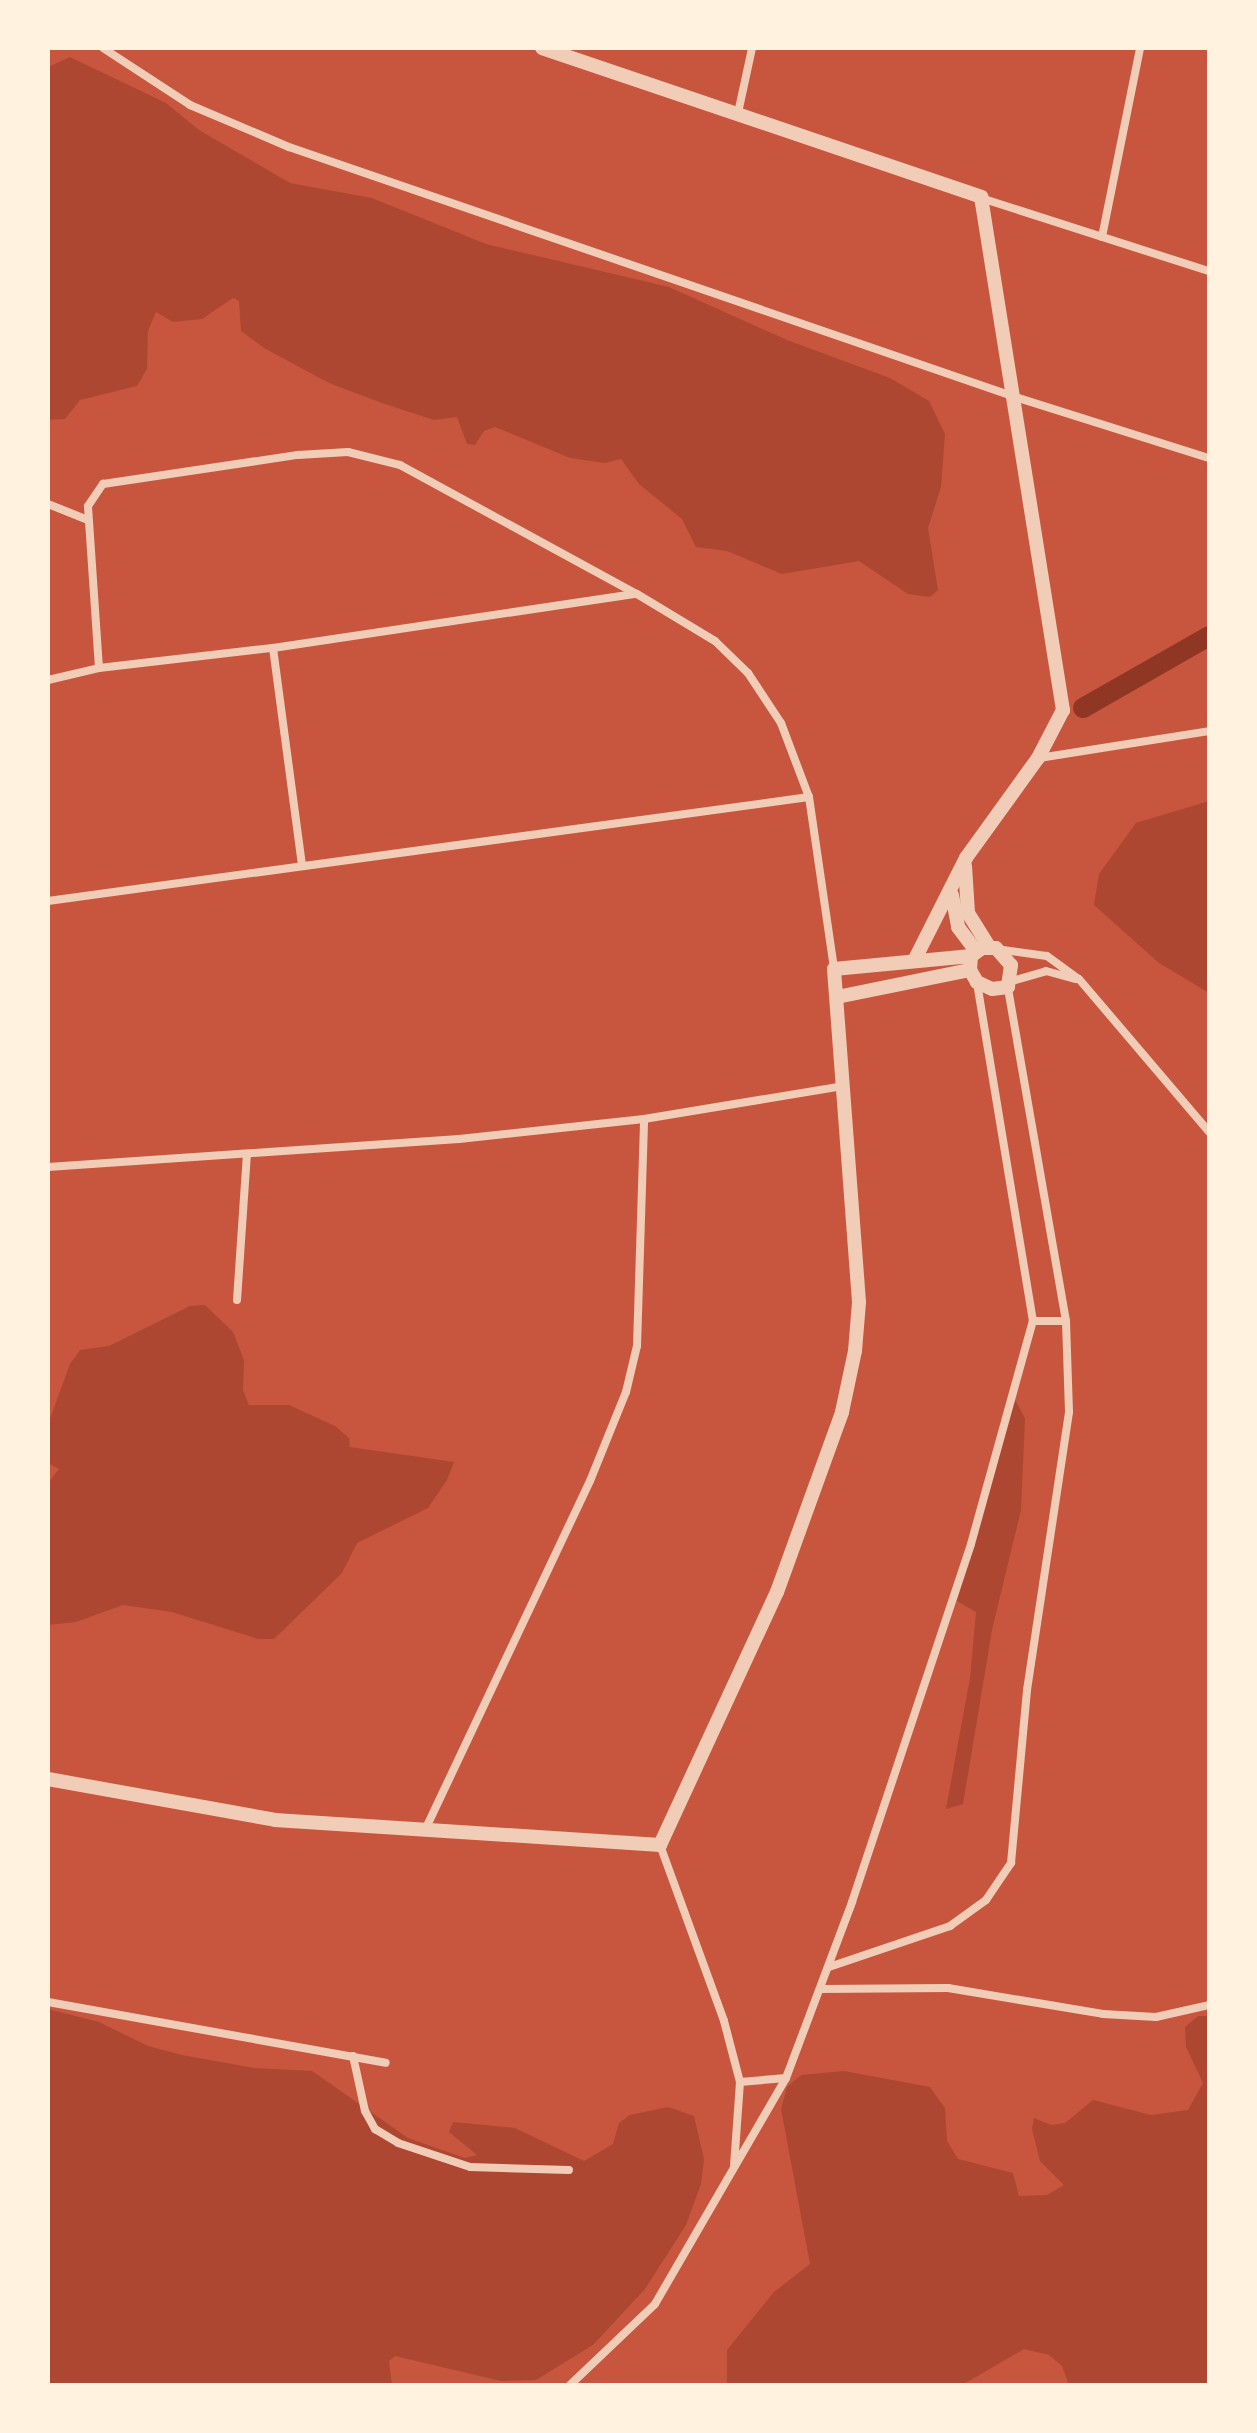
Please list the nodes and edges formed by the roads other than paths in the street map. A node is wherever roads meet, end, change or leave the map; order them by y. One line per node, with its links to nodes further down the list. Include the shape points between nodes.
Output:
1 (103, 48): 9 (street, via 133,71 233,126)
2 (542, 48): 5 (street)
3 (752, 48): 5 (street)
4 (1140, 48): 7 (street)
5 (738, 113): 6 (street)
6 (981, 197): 7 (street); 9 (street)
7 (1102, 237): 8 (street)
8 (1209, 271)
9 (1012, 396): 10 (street); 18 (street, via 1062,682 1063,710)
10 (1209, 458)
11 (48, 504): 12 (street)
12 (88, 520): 13 (street, via 91,497 115,478 348,452 400,465); 15 (street)
13 (637, 594): 14 (street); 19 (street, via 715,641 748,673 781,723)
14 (273, 648): 15 (street); 21 (street)
15 (99, 668): 16 (street)
16 (48, 680)
17 (1209, 731): 18 (street)
18 (1038, 758): 20 (street)
19 (809, 797): 21 (street); 26 (street)
20 (966, 858): 22 (street); 24 (street, via 968,913)
21 (302, 866): 23 (street)
22 (951, 891): 24 (street, via 958,927); 25 (street)
23 (48, 901)
24 (981, 959): 25 (street); 27 (street, via 1047,956); 28 (street, via 1011,965); 28 (street, via 992,989); 29 (street); 36 (street)
25 (914, 961): 26 (street)
26 (834, 969): 29 (street)
27 (1079, 979): 28 (street, via 1046,971); 32 (street)
28 (1010, 984): 37 (street)
29 (837, 997): 30 (street)
30 (845, 1086): 31 (street); 40 (street, via 859,1302 842,1412 777,1592)
31 (644, 1119): 33 (street); 39 (street, via 637,1346 626,1392 590,1481)
32 (1209, 1132)
33 (247, 1154): 34 (street); 35 (street)
34 (48, 1167)
35 (237, 1300)
36 (1033, 1321): 37 (street); 41 (street, via 971,1544)
37 (1066, 1321): 41 (street, via 1069,1412 1027,1690 1011,1863 986,1900 950,1926)
38 (48, 1779): 39 (street, via 275,1820)
39 (425, 1830): 40 (street)
40 (660, 1845): 48 (street, via 724,2021)
41 (829, 1967): 42 (street)
42 (820, 1989): 44 (street, via 894,1984 948,1988 1103,2014 1156,2017); 47 (street)
43 (48, 2002): 45 (street)
44 (1209, 2005)
45 (353, 2056): 46 (street); 49 (street, via 365,2111 375,2129 398,2143 470,2167)
46 (386, 2063)
47 (786, 2078): 48 (street); 50 (street)
48 (740, 2082): 50 (street)
49 (569, 2170)
50 (734, 2170): 51 (street, via 655,2304)
51 (570, 2385)

